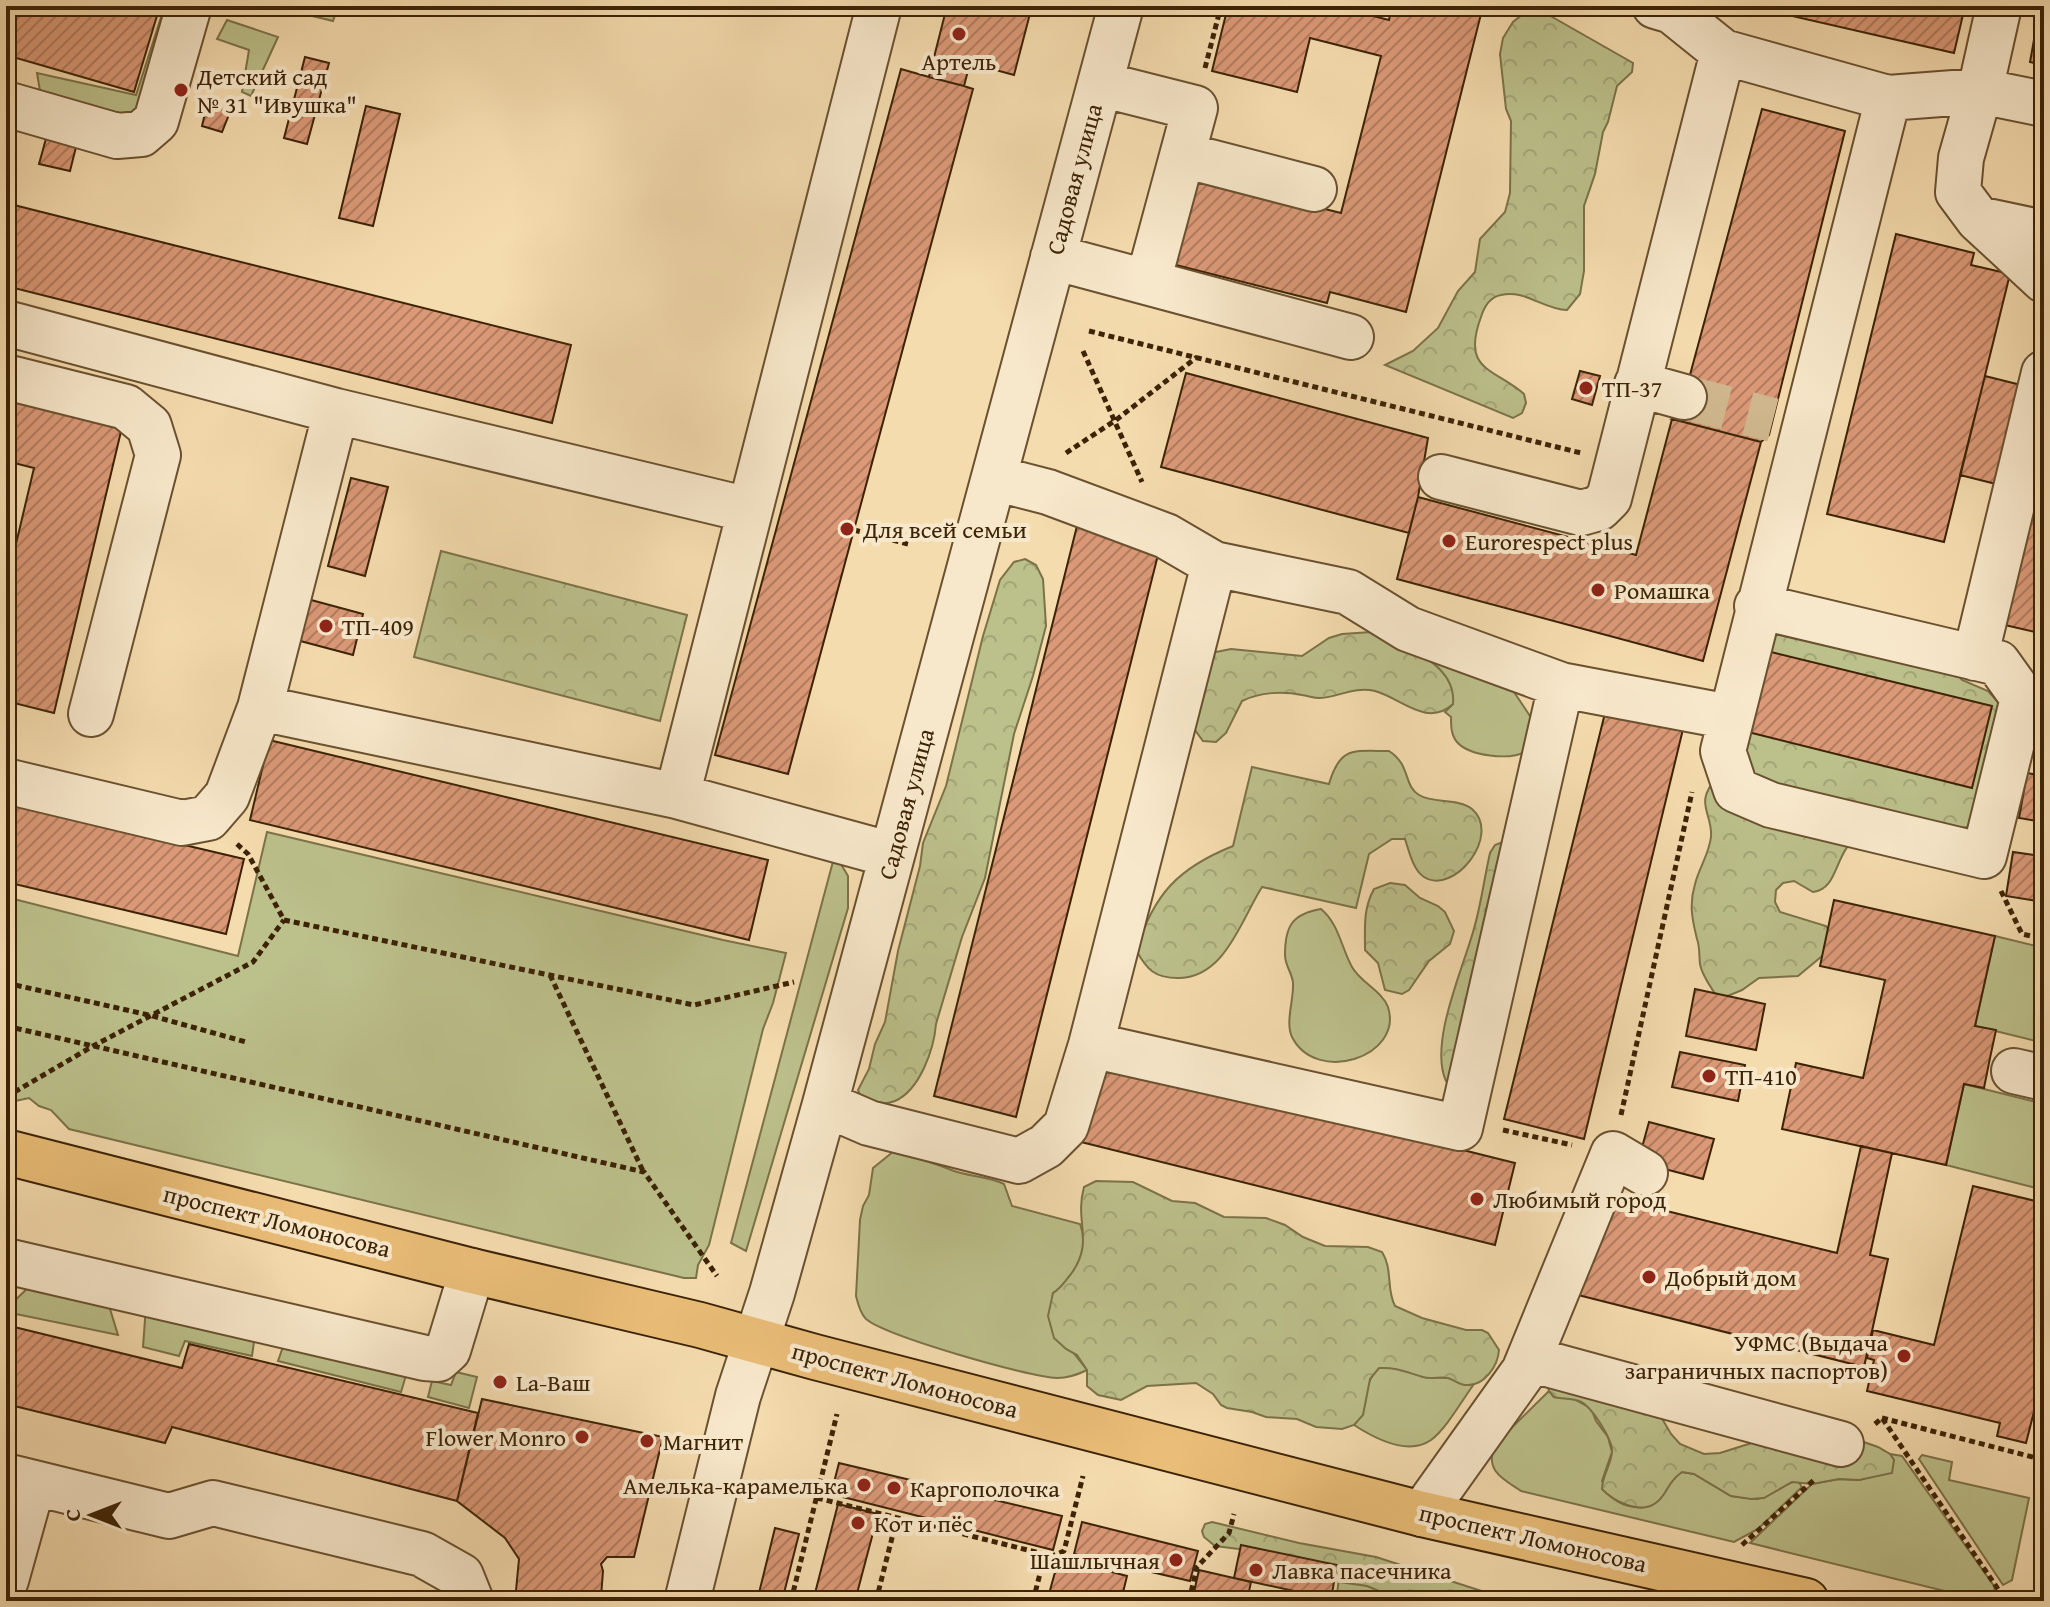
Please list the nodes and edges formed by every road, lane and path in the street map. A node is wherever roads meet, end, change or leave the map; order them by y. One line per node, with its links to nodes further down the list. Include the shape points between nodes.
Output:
1 (189, 6): 11 (street, via 156,121 141,134 117,136)
2 (879, 6): 36 (street)
3 (1121, 6): 8 (street, Садовая улица)
4 (1221, 6): 13 (path)
5 (1655, 6): 7 (street, via 1672,11)
6 (1999, 6): 9 (street)
7 (1723, 52): 10 (street); 28 (street)
8 (1100, 84): 13 (street); 18 (street, Садовая улица)
9 (1980, 91): 10 (street); 12 (street); 16 (street, via 1961,158 1958,192)
10 (1888, 98): 41 (street, via 1788,424)
11 (6, 104)
12 (2044, 104)
13 (1195, 108): 14 (street)
14 (1183, 155): 15 (street); 20 (street)
15 (1314, 189)
16 (1978, 219): 17 (street); 19 (street)
17 (2044, 233)
18 (1053, 257): 20 (street); 35 (street, Садовая улица)
19 (2044, 280)
20 (1148, 282): 23 (street)
21 (6, 323): 30 (street)
22 (1089, 331): 25 (path)
23 (1351, 337)
24 (1083, 351): 31 (path)
25 (1197, 357): 31 (path); 33 (path)
26 (2044, 373): 42 (street)
27 (6, 377): 46 (street, via 126,407 149,426 158,455)
28 (1637, 384): 29 (street); 33 (street)
29 (1684, 397)
30 (336, 411): 36 (street); 45 (street)
31 (1116, 420): 32 (path); 38 (path)
32 (1056, 461)
33 (1617, 462): 34 (street, via 1609,498 1599,508 1581,513)
34 (1441, 477)
35 (994, 478): 38 (street); 51 (street, Садовая улица)
36 (749, 510): 49 (street)
37 (854, 530): 39 (path)
38 (1166, 536): 40 (street)
39 (908, 544)
40 (1214, 564): 43 (street, via 1348,592 1408,629); 61 (street)
41 (1757, 606): 42 (street); 47 (street)
42 (1975, 658): 44 (street, via 1998,663)
43 (1561, 685): 47 (street); 65 (street)
44 (2033, 701): 52 (street)
45 (260, 708): 49 (street); 50 (street, via 227,796)
46 (91, 714)
47 (1726, 734): 52 (street, via 1736,790 1771,805); 67 (path, via 1695,779)
48 (6, 781): 50 (street, via 182,823)
49 (677, 796): 51 (street)
50 (208, 818): 53 (path, via 248,854)
51 (892, 855): 64 (street, Садовая улица)
52 (1984, 856): 54 (path, via 2022,934)
53 (284, 920): 55 (path); 58 (path, via 253,962)
54 (2044, 939)
55 (550, 975): 56 (path, via 694,1005); 68 (path)
56 (794, 982)
57 (6, 983): 58 (path)
58 (149, 1015): 60 (path); 62 (path)
59 (6, 1026): 62 (path)
60 (246, 1042)
61 (1091, 1045): 64 (street, via 1066,1126 1046,1146 1019,1161 869,1123); 65 (street)
62 (93, 1046): 63 (path); 68 (path)
63 (6, 1097)
64 (825, 1104): 72 (street, Садовая улица)
65 (1460, 1128): 67 (path, via 1492,1128)
66 (6, 1152): 70 (main road, проспект Ломоносова)
67 (1629, 1164): 73 (street)
68 (644, 1172): 71 (path)
69 (6, 1261): 70 (street, via 438,1359 448,1350)
70 (472, 1271): 72 (main road, проспект Ломоносова)
71 (717, 1276)
72 (757, 1341): 82 (main road, проспект Ломоносова); 88 (street, Садовая улица, via 738,1396)
73 (1529, 1359): 76 (street); 82 (street)
74 (837, 1414): 80 (path)
75 (1882, 1418): 76 (path); 76 (path); 77 (path); 94 (path)
76 (1842, 1450): 84 (path)
77 (2044, 1460)
78 (1083, 1476): 85 (path, via 1064,1551)
79 (19, 1480): 86 (street); 87 (street, via 169,1516 213,1503 422,1554 461,1576)
80 (817, 1498): 83 (path); 89 (path)
81 (1234, 1514): 92 (path, via 1229,1533 1197,1567)
82 (1422, 1514): 93 (main road, проспект Ломоносова)
83 (897, 1518): 85 (path); 90 (path)
84 (1741, 1547)
85 (1045, 1554): 91 (path)
86 (6, 1580)
87 (471, 1601)
88 (687, 1601)
89 (791, 1601)
90 (876, 1601)
91 (1033, 1601)
92 (1189, 1601)
93 (1806, 1601)
94 (2006, 1601)

